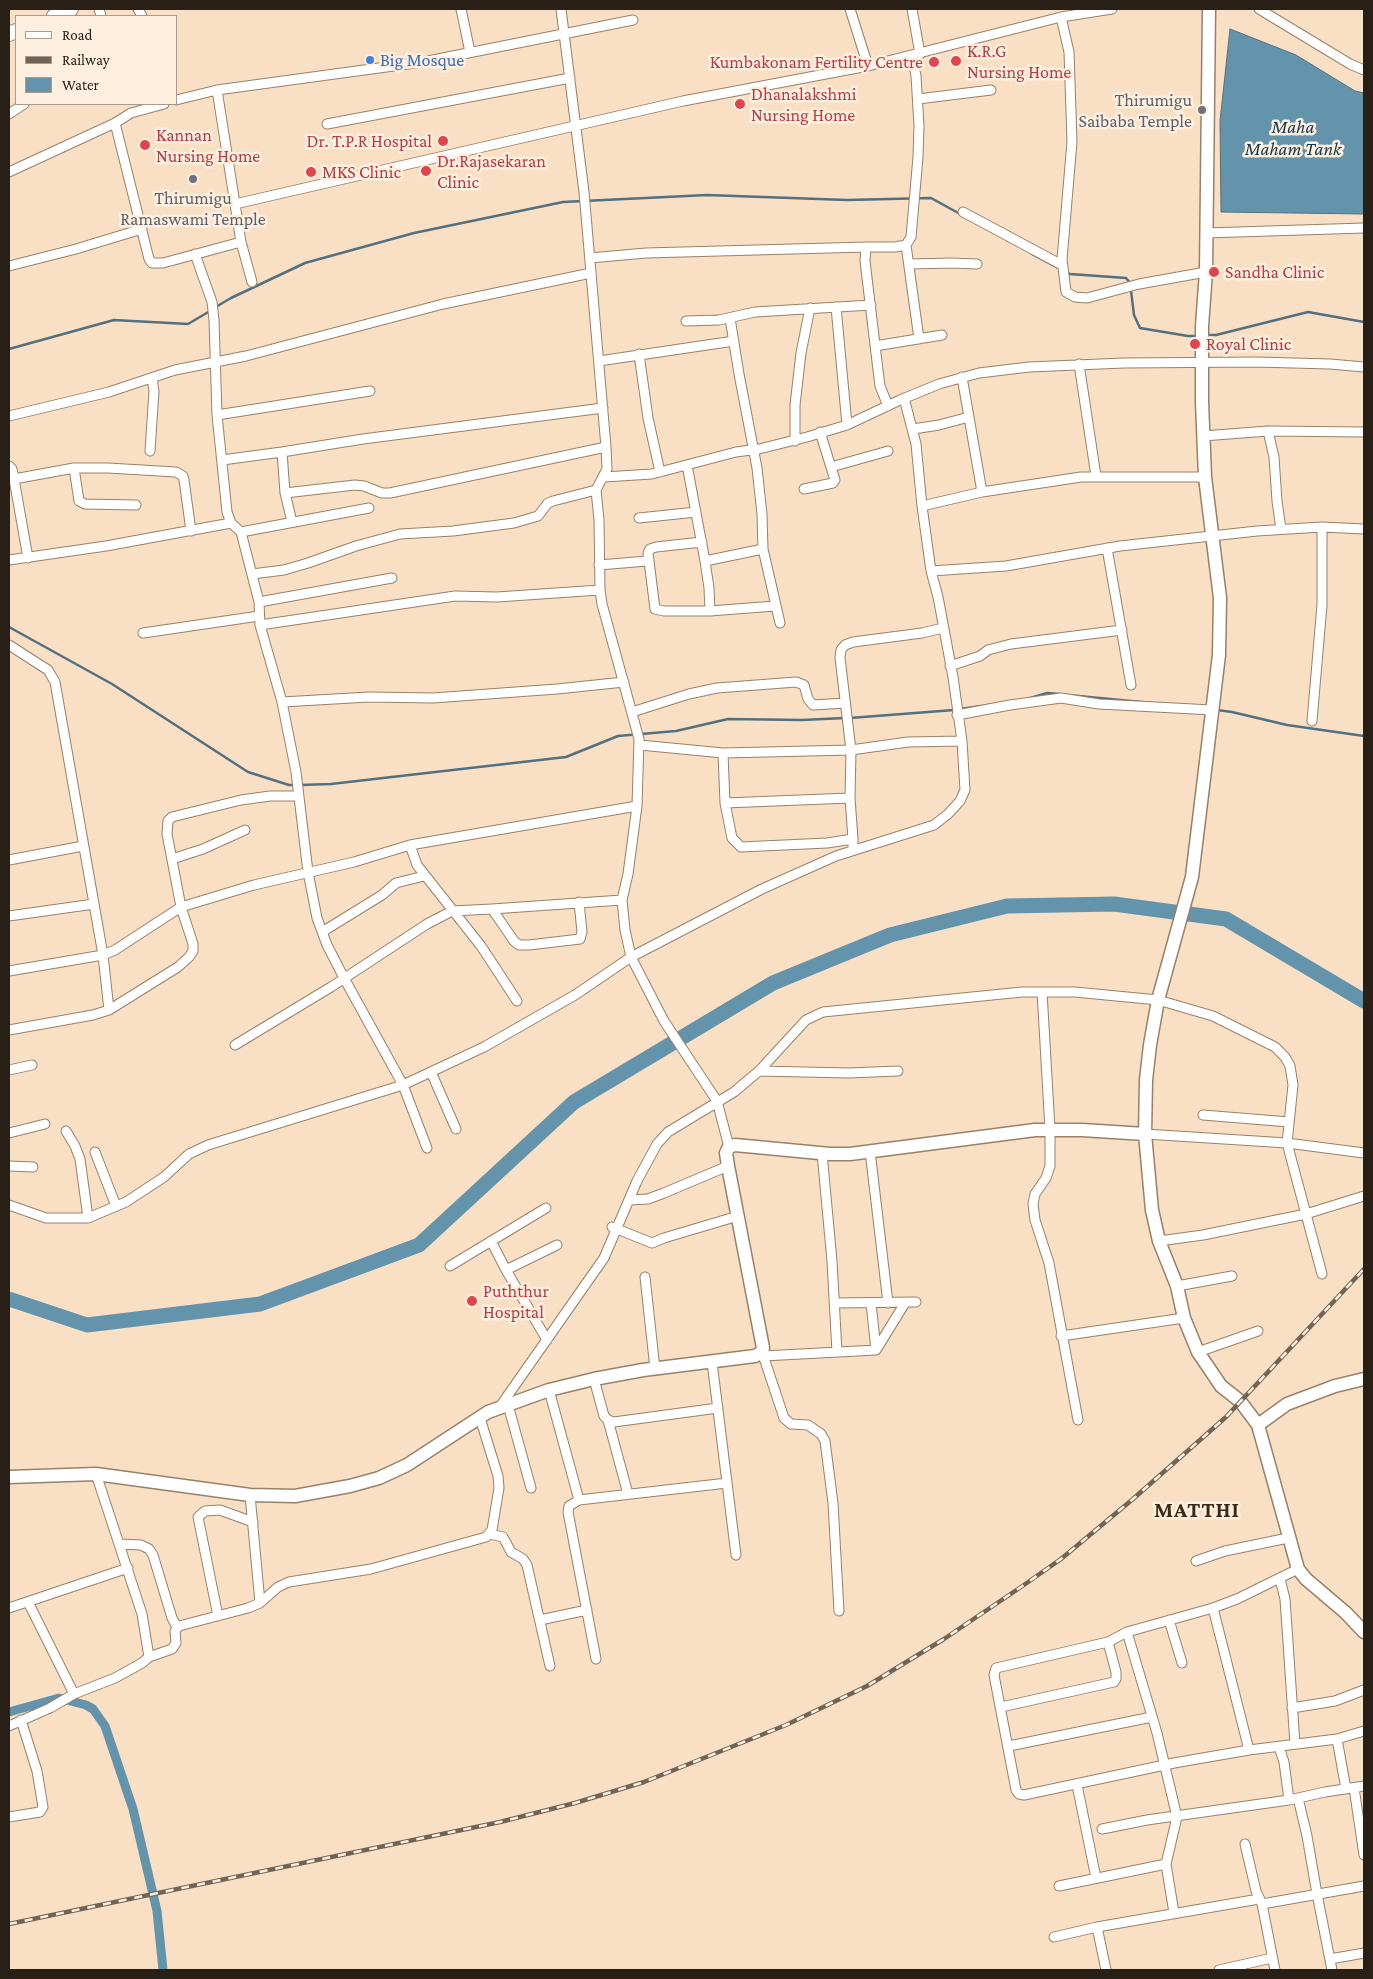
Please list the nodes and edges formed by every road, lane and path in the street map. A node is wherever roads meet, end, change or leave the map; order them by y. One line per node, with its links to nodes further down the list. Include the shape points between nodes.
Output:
1 (71, 9): 9 (main road)
2 (461, 9): 13 (street)
3 (561, 9): 12 (street)
4 (850, 9): 15 (street)
5 (912, 9): 14 (street)
6 (1112, 9): 10 (street)
7 (1209, 9): 35 (street)
8 (1259, 9): 16 (street)
9 (56, 15)
10 (1061, 17): 14 (street); 41 (street, via 1068,52 1072,142)
11 (633, 20): 12 (street)
12 (563, 34): 13 (street); 17 (street)
13 (470, 52): 18 (street, via 423,62)
14 (916, 55): 15 (street); 21 (street)
15 (868, 66): 29 (street)
16 (1364, 70)
17 (570, 78): 28 (street); 29 (street)
18 (217, 90): 20 (street); 31 (street)
19 (991, 90): 21 (street)
20 (178, 98)
21 (918, 98): 37 (street, via 914,208 911,238)
22 (22, 105): 25 (street)
23 (129, 105): 26 (street)
24 (161, 105): 26 (street)
25 (9, 114)
26 (131, 114): 27 (street)
27 (115, 123): 30 (street); 34 (street)
28 (327, 124)
29 (576, 126): 31 (street); 40 (street)
30 (9, 172)
31 (235, 204): 36 (street)
32 (963, 212): 41 (street)
33 (1364, 228): 35 (street)
34 (142, 229): 39 (street, via 152,263); 44 (street)
35 (1206, 234): 45 (street)
36 (241, 242): 39 (street); 47 (street)
37 (906, 244): 38 (street); 42 (street)
38 (866, 247): 40 (street, via 646,253); 48 (street, via 866,280)
39 (195, 254): 59 (street, via 212,302)
40 (590, 258): 46 (street)
41 (1062, 262): 45 (street, via 1066,292 1087,298 1139,284)
42 (909, 264): 43 (street); 54 (street)
43 (977, 264)
44 (9, 266)
45 (1206, 272): 60 (street)
46 (591, 273): 58 (street); 59 (street, via 443,304)
47 (252, 282)
48 (871, 304): 49 (street); 56 (street)
49 (836, 307): 50 (street); 72 (street)
50 (810, 308): 51 (street, via 755,312); 78 (street, via 800,353)
51 (730, 318): 52 (street); 55 (street)
52 (686, 321)
53 (942, 335): 54 (street)
54 (919, 339): 56 (street)
55 (734, 341): 57 (street); 80 (street)
56 (875, 346): 67 (street, via 880,386)
57 (639, 354): 58 (street); 89 (street)
58 (599, 361): 68 (street)
59 (215, 362): 64 (street); 69 (street)
60 (1202, 362): 61 (street); 62 (street); 77 (street)
61 (1079, 364): 63 (street, via 1007,369); 90 (street)
62 (1364, 367)
63 (962, 377): 66 (street); 71 (street)
64 (152, 378): 70 (street, via 110,392); 81 (street)
65 (370, 391): 69 (street)
66 (904, 398): 67 (street); 73 (street)
67 (888, 406): 72 (street)
68 (603, 408): 79 (street); 82 (street)
69 (217, 415): 84 (street)
70 (9, 416)
71 (969, 417): 73 (street); 96 (street)
72 (848, 425): 75 (street)
73 (912, 429): 99 (street)
74 (1268, 431): 76 (street); 77 (street); 106 (street, via 1274,457)
75 (820, 432): 78 (street); 87 (street)
76 (1364, 432)
77 (1202, 436): 92 (street)
78 (795, 441): 80 (street)
79 (606, 447): 91 (street); 97 (street, via 390,493 382,494 355,484)
80 (753, 450): 85 (street); 113 (street, via 762,514)
81 (150, 451)
82 (282, 452): 84 (street); 97 (street)
83 (888, 452): 87 (street)
84 (222, 460): 104 (street)
85 (687, 465): 89 (street); 101 (street)
86 (9, 466): 93 (street)
87 (831, 467): 94 (street, via 834,482)
88 (74, 468): 93 (street); 98 (street, via 81,502); 108 (street, via 180,474 184,480)
89 (660, 472): 91 (street)
90 (1096, 476): 92 (street); 96 (street)
91 (604, 477): 95 (street)
92 (1205, 477): 110 (street)
93 (14, 478): 114 (street)
94 (804, 489)
95 (596, 490): 118 (street); 120 (street, via 548,503 538,516 514,523 400,534 308,564)
96 (982, 492): 99 (street)
97 (285, 493): 103 (street)
98 (136, 505)
99 (922, 506): 119 (street)
100 (369, 508): 103 (street)
101 (696, 512): 102 (street); 111 (street)
102 (640, 518)
103 (292, 522): 109 (street)
104 (231, 523): 108 (street); 109 (street)
105 (1322, 527): 106 (street); 107 (street); 140 (street, via 1322,605)
106 (1281, 529): 110 (street)
107 (1364, 529)
108 (191, 531): 114 (street)
109 (241, 532): 120 (street)
110 (1213, 537): 112 (street); 137 (street, via 1220,598 1219,655)
111 (702, 542): 116 (street); 117 (street, via 650,549)
112 (1107, 548): 119 (street, via 1006,566); 129 (street)
113 (763, 549): 116 (street); 124 (street)
114 (28, 558): 115 (street)
115 (9, 560)
116 (706, 560): 125 (street)
117 (647, 561): 118 (street); 125 (street, via 655,609)
118 (599, 565): 122 (street)
119 (931, 571): 128 (street)
120 (252, 574): 123 (street)
121 (392, 578): 123 (street)
122 (600, 590): 126 (street, via 455,596); 133 (street)
123 (258, 602): 126 (street)
124 (775, 606): 125 (street); 127 (street)
125 (710, 611)
126 (259, 621): 130 (street); 135 (street)
127 (780, 623)
128 (943, 628): 132 (street); 136 (street, via 845,645 840,658)
129 (1122, 630): 132 (street, via 1011,644); 134 (street)
130 (144, 633)
131 (9, 645): 152 (street, via 52,675)
132 (950, 666): 139 (street)
133 (624, 682): 135 (street, via 433,698); 138 (street)
134 (1131, 685)
135 (282, 702): 145 (street)
136 (846, 706): 138 (street, via 813,705 804,685 796,682 717,688 689,694); 143 (street)
137 (1212, 715): 139 (street, via 1061,698); 171 (street, via 1192,877)
138 (633, 716): 142 (street)
139 (958, 717): 141 (street)
140 (1312, 721)
141 (962, 741): 143 (street, via 908,742); 153 (street, via 965,790 948,814 934,825)
142 (640, 742): 144 (street); 148 (street)
143 (851, 750): 144 (street); 146 (street)
144 (723, 753): 147 (street)
145 (299, 794): 154 (street, via 241,800 172,817 166,827); 156 (street)
146 (850, 798): 147 (street); 150 (street)
147 (725, 803): 150 (street, via 732,838 741,847)
148 (638, 806): 151 (street); 158 (street)
149 (245, 830): 154 (street, via 203,850)
150 (854, 839): 153 (street)
151 (410, 845): 156 (street); 157 (street)
152 (84, 846): 155 (street); 160 (street)
153 (853, 850): 167 (street, via 762,889)
154 (172, 859): 161 (street)
155 (9, 860)
156 (308, 872): 161 (street); 165 (street, via 316,918)
157 (424, 876): 163 (street); 165 (street, via 396,884)
158 (622, 900): 159 (street); 167 (street)
159 (580, 902): 162 (street); 162 (street, via 580,939 529,945 514,941)
160 (94, 904): 164 (street); 166 (street)
161 (181, 907): 166 (street); 173 (street, via 193,944 189,957)
162 (492, 910): 163 (street)
163 (452, 911): 169 (street); 172 (street, via 481,946)
164 (9, 916)
165 (322, 932): 169 (street)
166 (103, 955): 168 (street); 173 (street)
167 (631, 957): 180 (street, via 575,995 484,1047); 182 (street, via 682,1049)
168 (9, 971)
169 (344, 978): 175 (street); 181 (street)
170 (1042, 992): 171 (street); 178 (street, via 823,1012 806,1020); 187 (street)
171 (1158, 1000): 184 (street, via 1213,1016 1275,1047 1290,1066 1293,1086); 190 (street, via 1146,1080)
172 (517, 1002)
173 (109, 1010): 174 (street)
174 (9, 1030)
175 (235, 1045)
176 (32, 1065): 177 (street)
177 (9, 1070)
178 (759, 1071): 179 (street); 182 (street)
179 (898, 1071)
180 (431, 1072): 181 (street); 186 (street)
181 (403, 1086): 193 (street); 204 (street, via 208,1145 189,1154 164,1178)
182 (717, 1102): 192 (street); 202 (street, via 668,1132 656,1144)
183 (1203, 1115): 184 (street)
184 (1289, 1122): 191 (street)
185 (45, 1124): 189 (street)
186 (456, 1129)
187 (1050, 1129): 190 (street); 194 (street); 226 (street, via 1050,1166 1032,1204 1049,1263)
188 (66, 1131): 208 (street, via 80,1159)
189 (9, 1133)
190 (1145, 1134): 191 (street); 211 (street, via 1152,1210)
191 (1287, 1143): 197 (street); 206 (street)
192 (729, 1147): 196 (street); 199 (street, via 726,1153)
193 (427, 1148)
194 (870, 1151): 196 (street); 219 (street)
195 (95, 1152): 204 (street)
196 (822, 1153): 222 (street)
197 (1364, 1153)
198 (9, 1166): 200 (street)
199 (728, 1166): 202 (street, via 664,1194); 207 (street)
200 (33, 1167)
201 (1364, 1196): 206 (street)
202 (629, 1200): 209 (street)
203 (9, 1205): 208 (street, via 46,1218)
204 (116, 1206): 208 (street)
205 (546, 1208): 210 (street)
206 (1306, 1214): 211 (street); 215 (street)
207 (738, 1216): 209 (street, via 652,1243); 231 (street)
208 (88, 1218)
209 (614, 1228): 227 (street, via 604,1258)
210 (491, 1241): 213 (street); 214 (street)
211 (1160, 1241): 218 (street)
212 (557, 1245): 214 (street)
213 (450, 1266)
214 (506, 1270): 227 (street)
215 (1322, 1274)
216 (645, 1276): 233 (street)
217 (1232, 1276): 218 (street)
218 (1177, 1286): 224 (street)
219 (888, 1302): 220 (street); 223 (street)
220 (905, 1302): 221 (street); 228 (street)
221 (916, 1302)
222 (834, 1303): 223 (street); 229 (street)
223 (871, 1303): 228 (street)
224 (1184, 1318): 226 (street); 230 (street)
225 (1258, 1331): 230 (street)
226 (1061, 1336): 241 (street)
227 (547, 1340): 237 (street)
228 (876, 1350): 229 (street)
229 (837, 1352): 231 (street)
230 (1198, 1352): 242 (street, via 1221,1386 1240,1401)
231 (763, 1354): 232 (street); 264 (street, via 784,1418 791,1424 808,1425 825,1441 834,1503)
232 (712, 1362): 233 (street); 238 (street)
233 (655, 1369): 234 (street)
234 (594, 1379): 236 (street); 240 (street)
235 (1364, 1379): 242 (street, via 1287,1404)
236 (549, 1390): 237 (street); 249 (street)
237 (503, 1407): 239 (street); 246 (street)
238 (718, 1408): 240 (street, via 642,1419); 245 (street)
239 (480, 1418): 248 (street, via 406,1465 379,1478 295,1496); 251 (street, via 498,1476 497,1505)
240 (608, 1420): 247 (street)
241 (1078, 1420)
242 (1258, 1425): 252 (street)
243 (96, 1474): 244 (street); 248 (street); 253 (street)
244 (9, 1477)
245 (727, 1483): 247 (street); 254 (street)
246 (531, 1488)
247 (628, 1494): 249 (street)
248 (250, 1495): 250 (street)
249 (579, 1500): 263 (street, via 569,1506 568,1512)
250 (253, 1522): 260 (street); 265 (street, via 220,1510 205,1511 198,1517)
251 (490, 1534): 260 (street, via 371,1569 289,1582); 266 (street, via 504,1537 511,1552 524,1561)
252 (1288, 1538): 255 (street); 257 (street)
253 (119, 1544): 256 (street); 268 (street, via 141,1546 154,1555)
254 (736, 1555)
255 (1196, 1560)
256 (128, 1568): 259 (street); 272 (street, via 142,1614)
257 (1298, 1569): 258 (street); 270 (street)
258 (1280, 1579): 262 (street); 279 (street, via 1285,1599)
259 (28, 1602): 261 (street); 277 (street)
260 (260, 1603): 265 (street)
261 (9, 1606)
262 (1213, 1608): 267 (street); 288 (street)
263 (587, 1610): 266 (street); 273 (street)
264 (839, 1611)
265 (218, 1616): 268 (street)
266 (540, 1620): 275 (street)
267 (1169, 1620): 269 (street); 274 (street)
268 (177, 1627): 272 (street, via 174,1648)
269 (1128, 1632): 271 (street); 280 (street)
270 (1364, 1632)
271 (1108, 1642): 278 (street, via 996,1668 994,1675); 278 (street, via 1116,1672 1114,1682)
272 (149, 1657): 277 (street, via 115,1678)
273 (596, 1659)
274 (1182, 1663)
275 (550, 1666)
276 (1364, 1690): 279 (street, via 1335,1701)
277 (69, 1698): 281 (street)
278 (1001, 1707): 286 (street)
279 (1292, 1708): 285 (street)
280 (1152, 1716): 286 (street); 289 (street)
281 (21, 1720): 282 (street); 294 (street, via 37,1771 43,1807 40,1812)
282 (9, 1726)
283 (1364, 1731): 284 (street)
284 (1337, 1738): 285 (street); 292 (street)
285 (1295, 1744): 287 (street)
286 (1009, 1746): 290 (street, via 1018,1794)
287 (1279, 1747): 288 (street); 293 (street)
288 (1249, 1750): 289 (street)
289 (1165, 1765): 290 (street); 295 (street)
290 (1077, 1785): 300 (street)
291 (1364, 1786): 292 (street)
292 (1350, 1788): 293 (street); 298 (street)
293 (1293, 1799): 295 (street); 303 (street, via 1307,1836)
294 (9, 1817)
295 (1177, 1817): 296 (street); 299 (street)
296 (1102, 1829)
297 (1245, 1844): 304 (street)
298 (1364, 1856)
299 (1166, 1864): 300 (street); 305 (street)
300 (1096, 1878): 301 (street)
301 (1059, 1886)
302 (1364, 1886): 303 (street)
303 (1316, 1894): 304 (street); 310 (street)
304 (1261, 1901): 305 (street); 309 (street)
305 (1174, 1913): 306 (street)
306 (1097, 1927): 307 (street); 311 (street)
307 (1054, 1937)
308 (1364, 1953): 310 (street)
309 (1272, 1958): 312 (street); 313 (street)
310 (1330, 1959): 314 (street)
311 (1106, 1970)
312 (1219, 1970)
313 (1275, 1970)
314 (1332, 1970)

